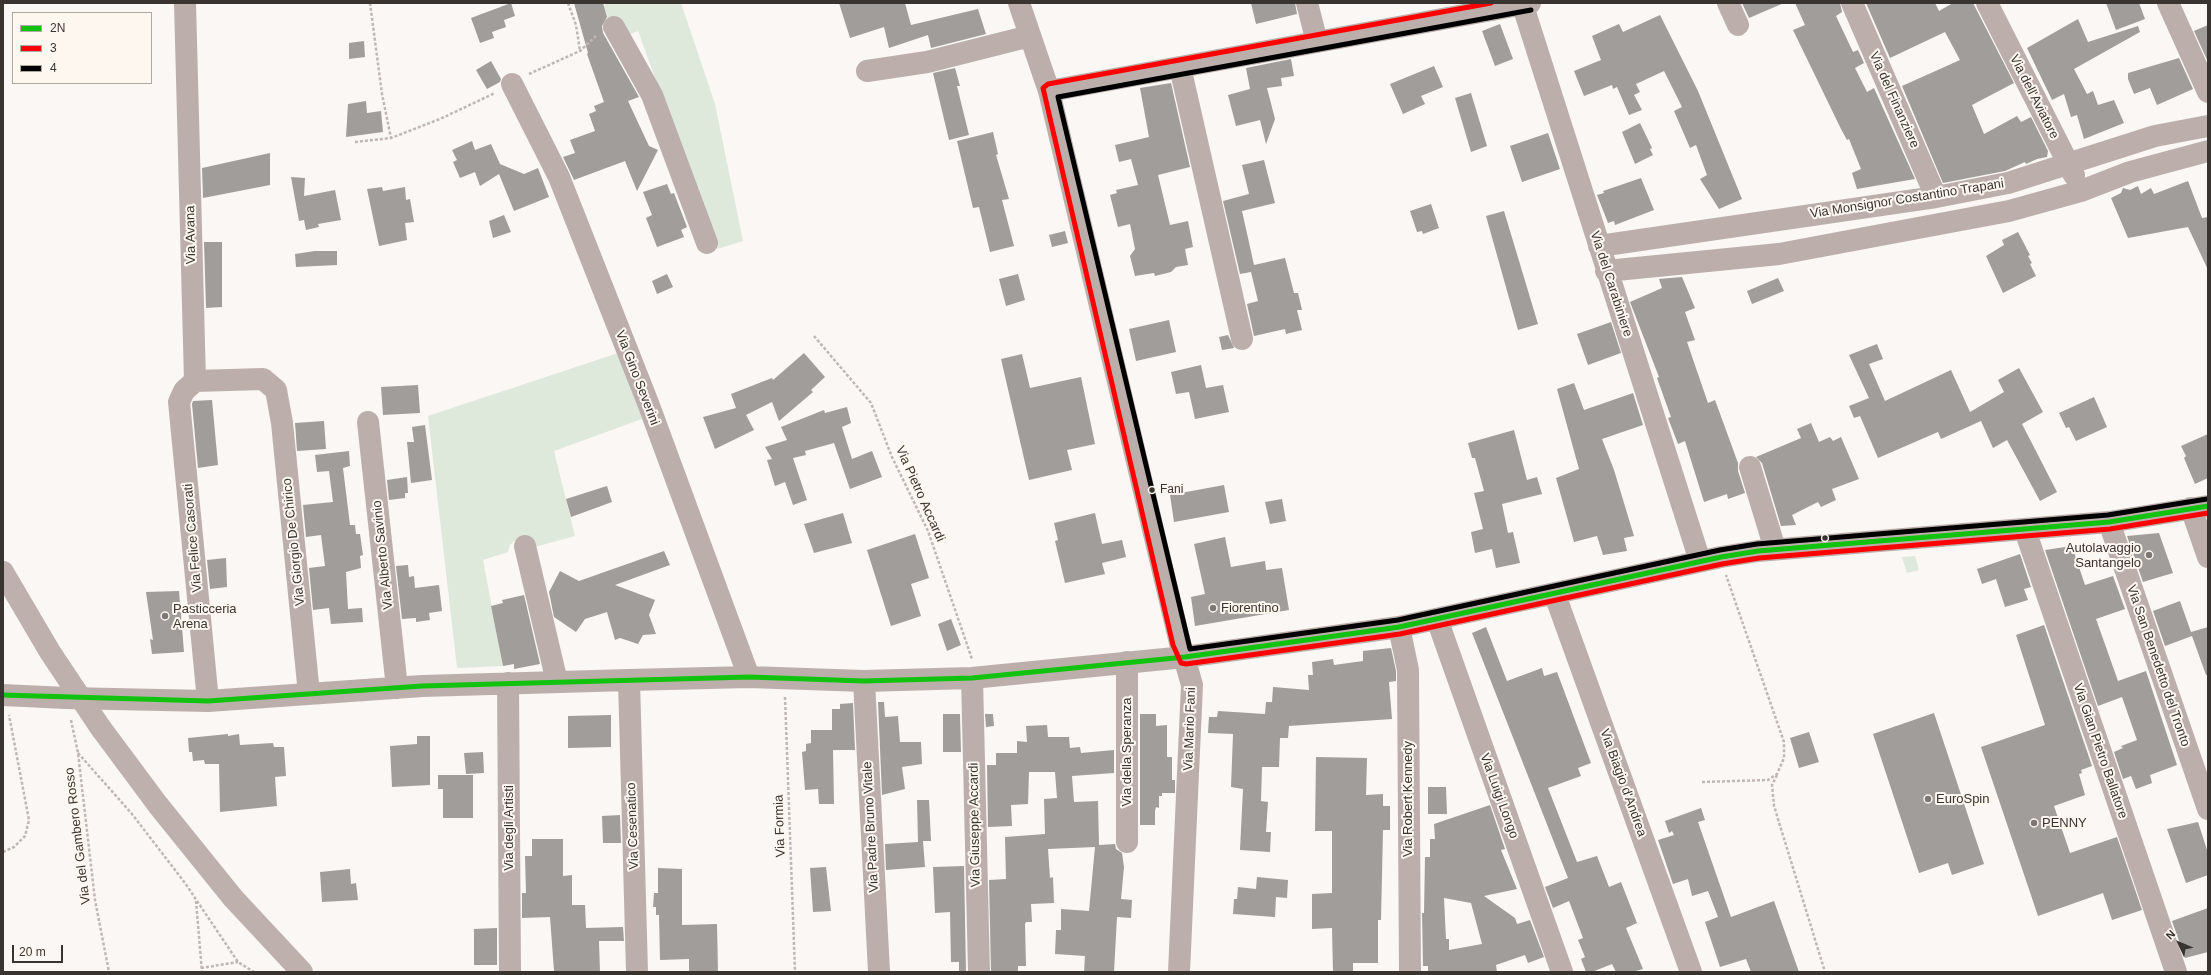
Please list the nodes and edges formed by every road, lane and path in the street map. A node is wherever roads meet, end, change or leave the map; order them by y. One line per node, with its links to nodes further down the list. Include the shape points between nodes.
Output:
1 (185, 3): 34 (street, Via Avana)
2 (370, 3): 23 (path, via 382,94)
3 (568, 3): 16 (path, via 576,25)
4 (1019, 3): 14 (street, Via Mario Fani)
5 (1307, 3): 15 (street)
6 (1728, 3): 12 (street)
7 (1852, 3): 28 (street, Via del Finanziere)
8 (1987, 3): 26 (street, Via dell'Aviatore)
9 (2168, 3): 21 (street)
10 (1526, 4): 11 (street); 30 (street, Via del Carabiniere)
11 (1441, 11): 15 (street)
12 (1738, 25)
13 (614, 27): 16 (path, via 595,36); 29 (street, via 652,95)
14 (1030, 36): 18 (street, via 927,62); 20 (street, Via Mario Fani)
15 (1317, 42): 17 (street)
16 (580, 51): 19 (path, via 535,70)
17 (1180, 67): 20 (street); 33 (street)
18 (867, 71)
19 (512, 84): 23 (path, via 467,108); 50 (street, Via Gino Severini, via 559,177 648,403)
20 (1049, 91): 48 (street, Via Mario Fani)
21 (2208, 92)
22 (2208, 126): 26 (street, Via Monsignor Costantino Trapani, via 2155,136)
23 (391, 138): 24 (path)
24 (355, 142)
25 (2208, 152): 27 (street, via 2130,172)
26 (2068, 162): 27 (street, Via dell'Aviatore); 28 (street, Via Monsignor Costantino Trapani, via 2008,183)
27 (2081, 191): 31 (street, via 2009,211 1779,254)
28 (1936, 197): 30 (street, Via Monsignor Costantino Trapani)
29 (707, 243)
30 (1599, 246): 31 (street, Via del Carabiniere)
31 (1606, 271): 43 (street, Via del Carabiniere)
32 (814, 336): 51 (path, Via Pietro Accardi, via 871,403 892,457 928,532 973,661)
33 (1242, 339)
34 (195, 381): 58 (street, Via Giorgio De Chirico, via 263,379 276,390 282,423); 61 (street, Via Felice Casorati, via 184,392 180,402)
35 (368, 422): 57 (street, Via Alberto Savinio)
36 (1750, 467): 41 (street)
37 (2199, 507): 38 (street); 42 (street)
38 (2109, 522): 39 (street); 65 (street, Via San Benedetto del Tronto)
39 (2025, 530): 41 (street); 85 (street, Via Gian Pietro Ballatore)
40 (525, 546): 55 (street)
41 (1775, 549): 43 (street)
42 (2208, 557)
43 (1710, 559): 45 (street); 63 (path, via 1784,742 1784,758)
44 (3, 572): 74 (main road, bridge, via 54,658 100,727 158,806 233,898)
45 (1555, 594): 46 (street); 83 (street, Via Biagio d'Andrea)
46 (1437, 619): 47 (street); 82 (street, Via Luigi Longo)
47 (1399, 628): 48 (street); 81 (street, Via Robert Kennedy, via 1408,670)
48 (1185, 657): 49 (street); 80 (street, Via Mario Fani, via 1192,685)
49 (1127, 662): 51 (street); 66 (street, Via della Speranza)
50 (749, 677): 52 (street); 53 (street)
51 (976, 678): 54 (street); 79 (street, Via Giuseppe Accardi)
52 (629, 680): 55 (street); 76 (street, Via Cesenatico)
53 (784, 680): 54 (street); 77 (path, Via Formia)
54 (864, 681): 78 (street, Via Padre Bruno Vitale)
55 (557, 682): 56 (street)
56 (508, 683): 57 (street); 75 (street, Via degli Artisti)
57 (397, 688): 58 (street)
58 (309, 694): 61 (street)
59 (5, 695): 60 (street); 67 (path, via 29,820 25,836 14,847)
60 (66, 698): 61 (street); 62 (path, Via del Gambero Rosso)
61 (208, 701)
62 (78, 753): 68 (path, via 132,814); 71 (path, Via del Gambero Rosso, via 95,900)
63 (1777, 774): 64 (path, via 1768,780 1757,782); 84 (path, via 1772,785 1774,806)
64 (1702, 782)
65 (2208, 809)
66 (1127, 842)
67 (3, 852)
68 (196, 900): 69 (path); 70 (path)
69 (238, 962): 70 (path); 73 (path)
70 (201, 968): 72 (path)
71 (108, 972)
72 (202, 972)
73 (254, 972)
74 (302, 972)
75 (510, 972)
76 (637, 972)
77 (795, 972)
78 (879, 972)
79 (979, 972)
80 (1179, 972)
81 (1410, 972)
82 (1562, 972)
83 (1690, 972)
84 (1825, 972)
85 (2176, 972)

